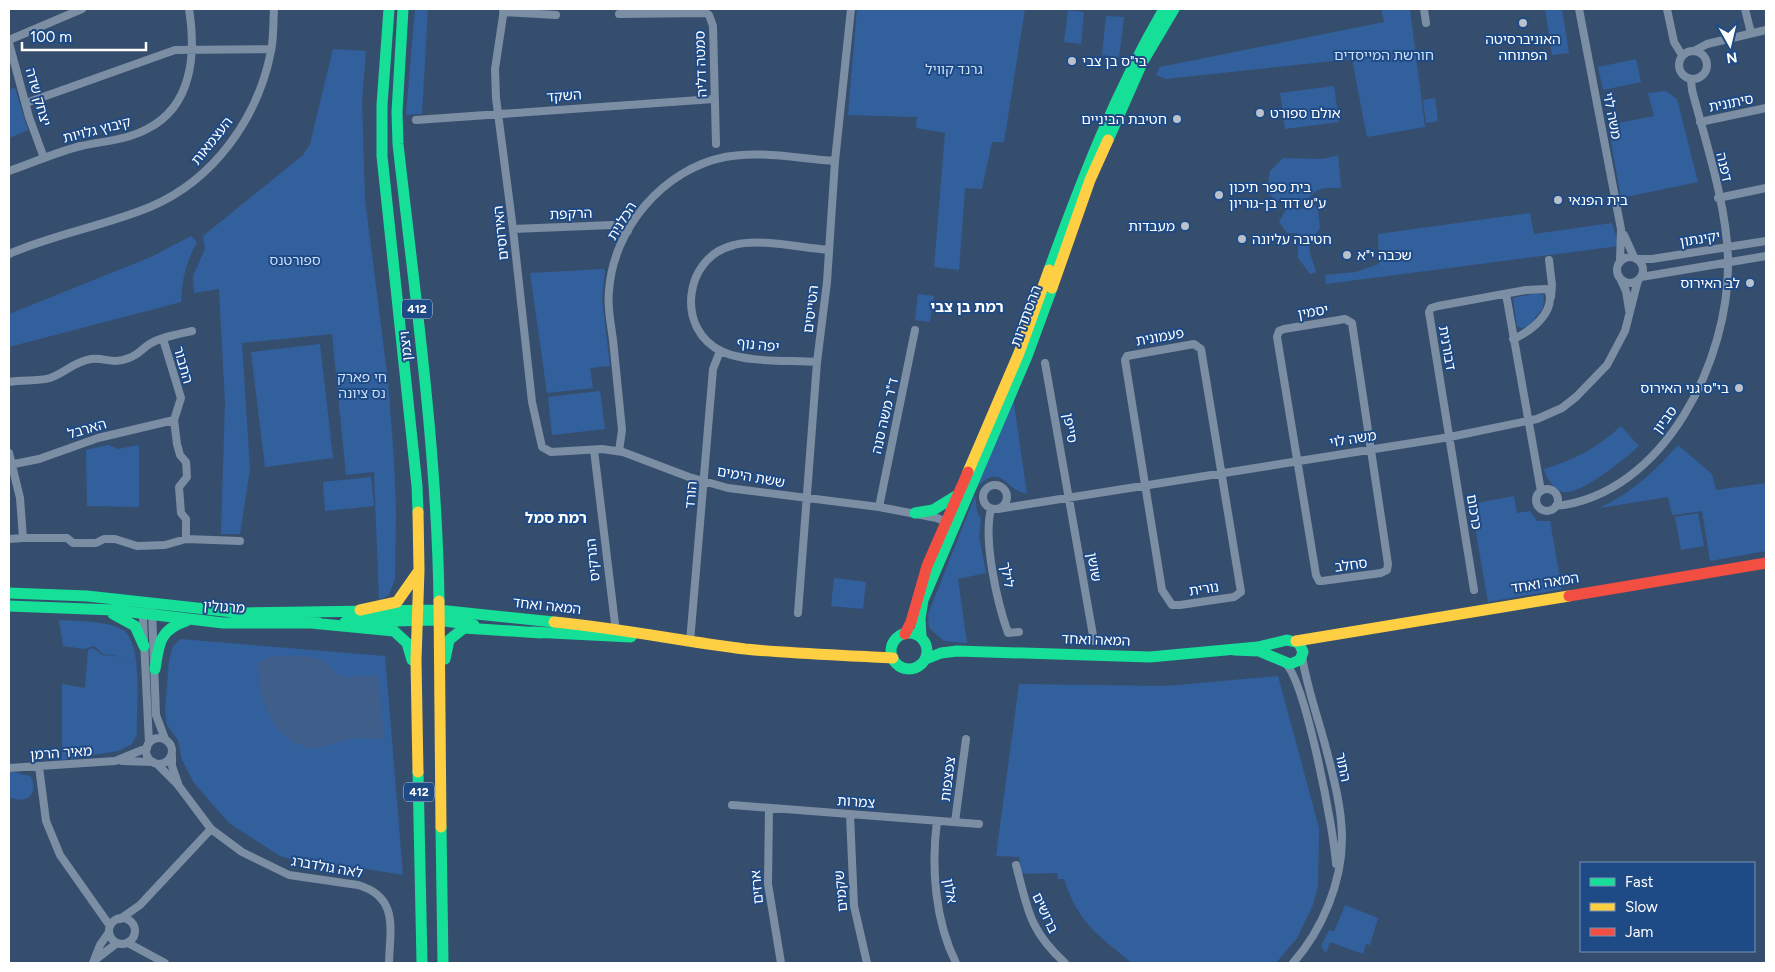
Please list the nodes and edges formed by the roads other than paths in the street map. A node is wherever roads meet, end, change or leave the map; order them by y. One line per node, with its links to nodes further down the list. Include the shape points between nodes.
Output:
1 (82, 9): 19 (street)
2 (189, 9): 20 (street, קיבוץ גלויות)
3 (274, 9): 21 (street, העצמאות)
4 (389, 9): 91 (main road, ויצמן / 412, via 382,156 415,454)
5 (403, 9): 100 (main road, ויצמן / 412, via 398,144 434,485)
6 (851, 9): 33 (street, הטייסים)
7 (1164, 9): 77 (main road, ההסתדרות, via 1134,60 1087,164 1019,353)
8 (1174, 9): 85 (main road, ההסתדרות, via 1142,64 1094,171 1027,356)
9 (1424, 9): 16 (street)
10 (1579, 9): 38 (street, משה לוי)
11 (1666, 9): 23 (street, via 1674,42)
12 (1745, 9): 18 (street)
13 (504, 11): 15 (street); 28 (street, האירוסים, via 496,69)
14 (619, 14): 25 (street, סמטה דליה, via 709,15 713,26)
15 (556, 15)
16 (1426, 23)
17 (1766, 30): 18 (street)
18 (1751, 33): 22 (street, via 1707,44)
19 (9, 41): 26 (street, יצחק שדה)
20 (194, 48): 21 (street); 26 (street, via 157,55); 32 (street, קיבוץ גלויות, via 188,81 173,109 160,121 134,134)
21 (271, 48): 43 (street, העצמאות, via 265,75 243,123 216,161 198,178 152,206)
22 (1694, 51): 23 (street); 24 (street, via 1703,55 1708,67 1701,77)
23 (1682, 55): 24 (street, via 1680,72)
24 (1691, 80): 30 (street, דפנה)
25 (714, 99): 28 (street, השקד); 31 (street, סמטה דליה)
26 (26, 103): 32 (street, יצחק שדה)
27 (1766, 108): 30 (street, סיתונית)
28 (499, 113): 29 (street, השקד); 37 (street, האירוסים)
29 (416, 120)
30 (1700, 122): 36 (street, דפנה)
31 (716, 144)
32 (44, 158): 34 (street, קיבוץ גלויות)
33 (835, 161): 39 (street, הכלנית, via 745,155 712,160 687,171 664,187 644,207); 42 (street, הטייסים)
34 (9, 171)
35 (1766, 188): 36 (street)
36 (1718, 198): 41 (street, דפנה)
37 (514, 229): 39 (street, הרקפת, via 612,225); 67 (street, האירוסים, via 532,402 540,444)
38 (1621, 229): 45 (street, משה לוי); 47 (street, משה לוי)
39 (628, 231): 68 (street, הכלנית, via 615,258 608,292 622,430)
40 (1766, 241): 41 (street, יקינתון)
41 (1727, 248): 45 (street, יקינתון, via 1652,259); 48 (street, דפנה)
42 (829, 250): 58 (street, יפה נוף, via 750,243 728,247 708,260 695,278 690,304 696,328 709,344); 59 (street, הטייסים)
43 (9, 254)
44 (1766, 256): 48 (street, יקינתון)
45 (1636, 258): 47 (street, via 1626,257); 50 (street, via 1643,266)
46 (1549, 260): 52 (street)
47 (1620, 261): 49 (street)
48 (1728, 262): 50 (street, יקינתון); 81 (street, סביון, via 1712,361 1700,390 1674,429 1655,453 1630,476 1590,497)
49 (1619, 276): 50 (street, via 1630,283); 53 (street, משה לוי, via 1626,291)
50 (1640, 279): 53 (street, משה לוי)
51 (1506, 294): 52 (street, דבורנית, via 1542,288 1549,292); 57 (street); 64 (street, דבורנית, via 1438,306 1429,312)
52 (1550, 300): 57 (street, via 1534,327)
53 (1629, 314): 63 (street, משה לוי, via 1621,340 1599,376 1562,408)
54 (915, 330): 82 (street, ד"ר משה סנה)
55 (192, 331): 56 (street)
56 (163, 339): 61 (street, via 128,358 111,362 92,359 67,367 62,374 38,381 23,379); 62 (street, התבור, via 181,398)
57 (1513, 339): 63 (street)
58 (720, 351): 59 (street, יפה נוף, via 752,358); 73 (street, הורד, via 713,369)
59 (818, 362): 79 (street, הטייסים)
60 (1045, 363): 78 (street, סייפן)
61 (9, 382)
62 (174, 420): 71 (street, הארבל, via 98,438 39,459); 87 (street, התבור, via 176,444 186,462 187,477 179,487 181,513 186,519)
63 (1528, 422): 64 (street, משה לוי); 76 (street)
64 (1450, 437): 65 (street, משה לוי); 92 (street, כרכום)
65 (1370, 449): 70 (street, משה לוי); 70 (street, סחלב, via 1388,564 1387,570 1381,573 1319,581); 70 (street, יסמין, via 1352,323 1345,319 1284,329 1278,334)
66 (594, 450): 67 (street, ששת הימים); 68 (street, ששת הימים); 103 (street, הנרקיס)
67 (547, 451)
68 (619, 451): 73 (street, ששת הימים)
69 (9, 453): 71 (street)
70 (1297, 460): 72 (street, משה לוי)
71 (11, 465): 86 (street, via 20,498)
72 (1222, 472): 74 (street, משה לוי); 74 (street, נורית, via 1241,592 1234,597 1180,605 1166,599); 74 (street, פעמונית, via 1201,349 1194,344 1127,356 1125,360)
73 (705, 481): 79 (street, ששת הימים, via 739,491); 112 (street, הורד)
74 (1143, 485): 78 (street, משה לוי)
75 (1005, 490): 80 (street, via 1010,497); 83 (street, via 1007,501); 83 (street, via 996,485 984,492 984,504)
76 (1542, 491): 81 (street, via 1554,492 1558,499); 81 (street, via 1536,500 1540,508 1547,511)
77 (957, 495): 84 (main road, via 933,510); 85 (main road, ההסתדרות)
78 (1070, 497): 80 (street, משה לוי); 109 (street, שושן)
79 (807, 499): 82 (street, ששת הימים); 98 (street, הטייסים)
80 (1028, 504): 83 (street, משה לוי)
81 (1556, 506)
82 (880, 507): 84 (street, ששת הימים)
83 (995, 509): 104 (street, לילך, via 988,532 1000,606 1008,633)
84 (915, 513): 85 (street, ששת הימים)
85 (949, 524): 106 (main road, ההסתדרות, via 927,566); 108 (main road, ההסתדרות, via 923,600 920,619)
86 (23, 538): 87 (street, via 67,538 73,544 96,543 104,538 136,546 166,545); 88 (street)
87 (186, 538): 89 (street)
88 (9, 539)
89 (240, 541)
90 (1766, 563): 107 (main road, המאה ואחד)
91 (419, 570): 97 (main road, via 397,602); 99 (main road, ויצמן / 412)
92 (1474, 590)
93 (9, 593): 96 (main road, מרגולין, via 87,596)
94 (9, 606): 95 (main road, מרגולין)
95 (100, 609): 96 (main road, מרגולין); 114 (main road, via 130,622 138,630)
96 (149, 610): 97 (main road, מרגולין, via 242,613); 101 (main road, מרגולין); 114 (street); 122 (street)
97 (360, 610): 99 (main road, מרגולין)
98 (798, 613)
99 (413, 615): 100 (main road, מרגולין); 102 (main road, מרגולין); 123 (main road, 412)
100 (438, 615): 103 (main road, המאה ואחד); 105 (main road, המאה ואחד); 140 (main road, 412)
101 (191, 620): 102 (main road, מרגולין, via 246,624); 122 (main road, via 166,630 160,640)
102 (311, 623): 123 (main road, via 387,630 402,635 409,647)
103 (616, 632): 105 (main road, המאה ואחד); 112 (main road, המאה ואחד)
104 (1019, 632)
105 (541, 633): 140 (main road, via 464,628 452,633 447,644)
106 (905, 634): 108 (main road); 113 (main road)
107 (1330, 636): 111 (main road, המאה ואחד); 117 (main road, המאה ואחד, via 1318,640)
108 (923, 640): 116 (main road, המאה ואחד); 120 (main road)
109 (1094, 641)
110 (1283, 641): 111 (main road); 115 (main road, המאה ואחד); 121 (main road, via 1278,650)
111 (1296, 641): 117 (main road)
112 (690, 642): 118 (main road, המאה ואחד, via 813,655)
113 (892, 645): 118 (main road, המאה ואחד); 119 (main road)
114 (144, 646): 126 (street)
115 (1234, 650): 116 (main road, המאה ואחד, via 1150,657); 121 (main road, המאה ואחד, via 1259,651)
116 (957, 652): 120 (main road, המאה ואחד, via 941,653)
117 (1302, 654): 121 (main road, via 1297,662); 142 (street, התור, via 1341,824 1341,852)
118 (868, 656): 119 (main road, המאה ואחד)
119 (893, 658): 120 (main road, via 900,667 911,669)
120 (926, 659)
121 (1284, 662): 142 (street, התור, via 1294,674 1315,750 1333,838)
122 (155, 668): 124 (street, via 156,715)
123 (417, 700): 155 (main road, 412)
124 (165, 739): 126 (street, via 154,739); 127 (street)
125 (966, 739): 137 (street, צפצפות)
126 (148, 746): 128 (street, מאיר הרמן); 129 (street, via 147,755)
127 (172, 754): 129 (street, via 166,762); 132 (street, לאה גולדברג)
128 (116, 761): 129 (street, מאיר הרמן); 130 (street, מאיר הרמן)
129 (155, 763): 132 (street, לאה גולדברג)
130 (38, 767): 131 (street, מאיר הרמן); 144 (street, via 46,821 60,856)
131 (9, 768)
132 (178, 785): 139 (street, לאה גולדברג)
133 (732, 805): 134 (street, צמרות)
134 (769, 809): 135 (street, צמרות); 157 (street, ארזים, via 768,884)
135 (850, 814): 136 (street, צמרות); 158 (street, שקמים, via 854,906)
136 (937, 821): 137 (street, צמרות); 159 (street, אלון, via 934,869 946,934)
137 (955, 822): 138 (street, צמרות)
138 (979, 824)
139 (211, 829): 143 (street); 154 (street, לאה גולדברג, via 270,868 307,879 368,888 381,898 388,909)
140 (441, 859): 156 (main road, 412)
141 (1016, 865): 160 (street, ברושים, via 1023,899 1032,920 1046,944)
142 (1335, 884): 161 (street, התור, via 1319,924)
143 (140, 904): 145 (street); 146 (street)
144 (98, 909): 145 (street); 147 (street)
145 (119, 919): 146 (street, via 128,919); 147 (street)
146 (134, 925): 148 (street)
147 (110, 929): 149 (street, via 112,940); 152 (street)
148 (135, 936): 150 (street); 151 (street)
149 (117, 943): 150 (street); 152 (street)
150 (128, 943): 151 (street)
151 (151, 954): 153 (street)
152 (94, 962)
153 (165, 963)
154 (389, 963)
155 (422, 963)
156 (443, 963)
157 (781, 963)
158 (867, 963)
159 (956, 963)
160 (1065, 963)
161 (1293, 963)

